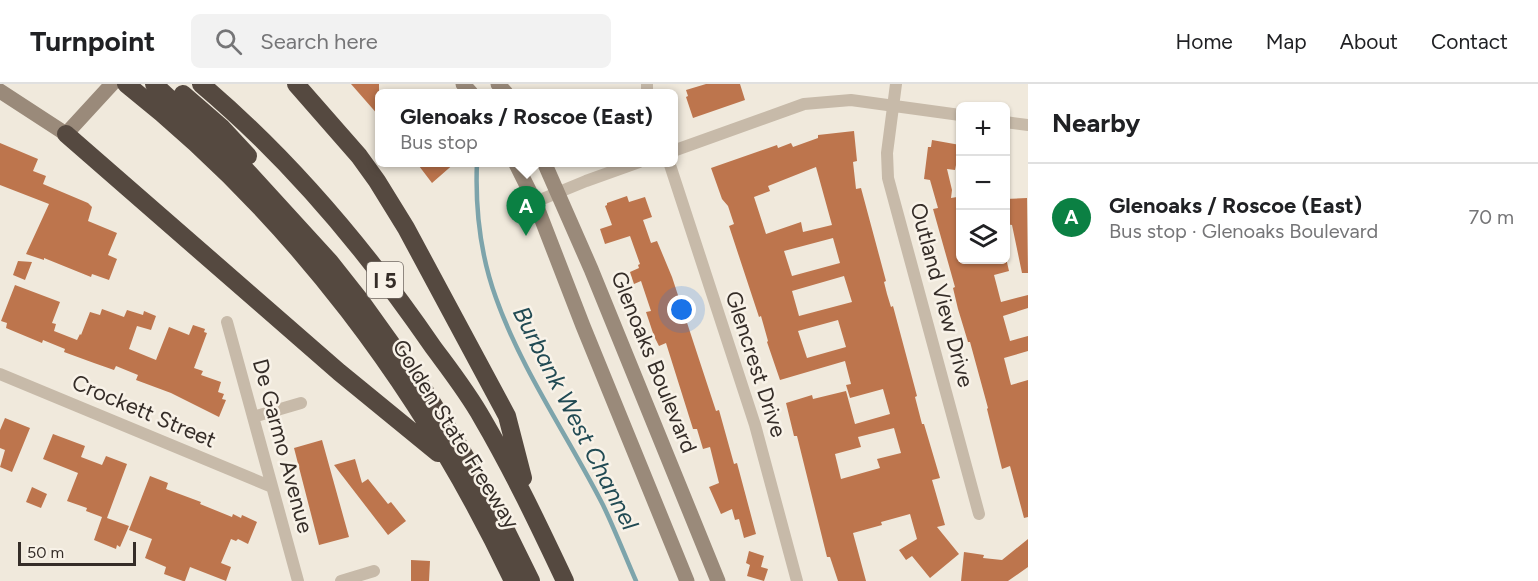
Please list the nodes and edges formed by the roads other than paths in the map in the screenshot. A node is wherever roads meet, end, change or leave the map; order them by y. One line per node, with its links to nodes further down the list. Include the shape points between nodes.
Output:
1 (112, 84): 13 (main road)
2 (126, 84): 25 (highway, Golden State Freeway / I 5, via 205,153 314,267 385,361)
3 (154, 84): 33 (highway, via 245,169 360,300 458,444)
4 (172, 84): 34 (highway, via 228,135 363,284 469,441)
5 (201, 84): 27 (highway, Golden State Freeway / I 5, via 313,192 396,292 481,416)
6 (296, 84): 27 (highway, via 359,156 406,228 507,416)
7 (896, 84): 9 (street, Outland View Drive)
8 (0, 91): 13 (main road)
9 (894, 105): 10 (street); 14 (street, via 851,100 804,104); 28 (street, Outland View Drive, via 887,153 888,178)
10 (956, 114)
11 (1010, 123): 12 (street)
12 (1028, 125)
13 (66, 134): 25 (highway, via 339,372)
14 (678, 149)
15 (518, 167): 20 (main road)
16 (546, 167): 19 (main road, Glenoaks Boulevard)
17 (626, 167): 19 (street)
18 (671, 167): 38 (street, Glencrest Drive, via 754,425)
19 (558, 192): 20 (street); 37 (main road, Glenoaks Boulevard)
20 (535, 202): 36 (main road)
21 (227, 322): 24 (street, De Garmo Avenue)
22 (0, 374): 26 (street, Crockett Street)
23 (301, 403): 24 (street)
24 (253, 417): 26 (street, De Garmo Avenue)
25 (449, 461): 32 (highway, Golden State Freeway / I 5)
26 (272, 487): 30 (street, De Garmo Avenue)
27 (530, 506): 35 (highway, Golden State Freeway / I 5)
28 (979, 514)
29 (375, 571): 31 (street)
30 (298, 581)
31 (341, 581)
32 (513, 581)
33 (531, 581)
34 (543, 581)
35 (565, 581)
36 (687, 581)
37 (718, 581)
38 (797, 581)

